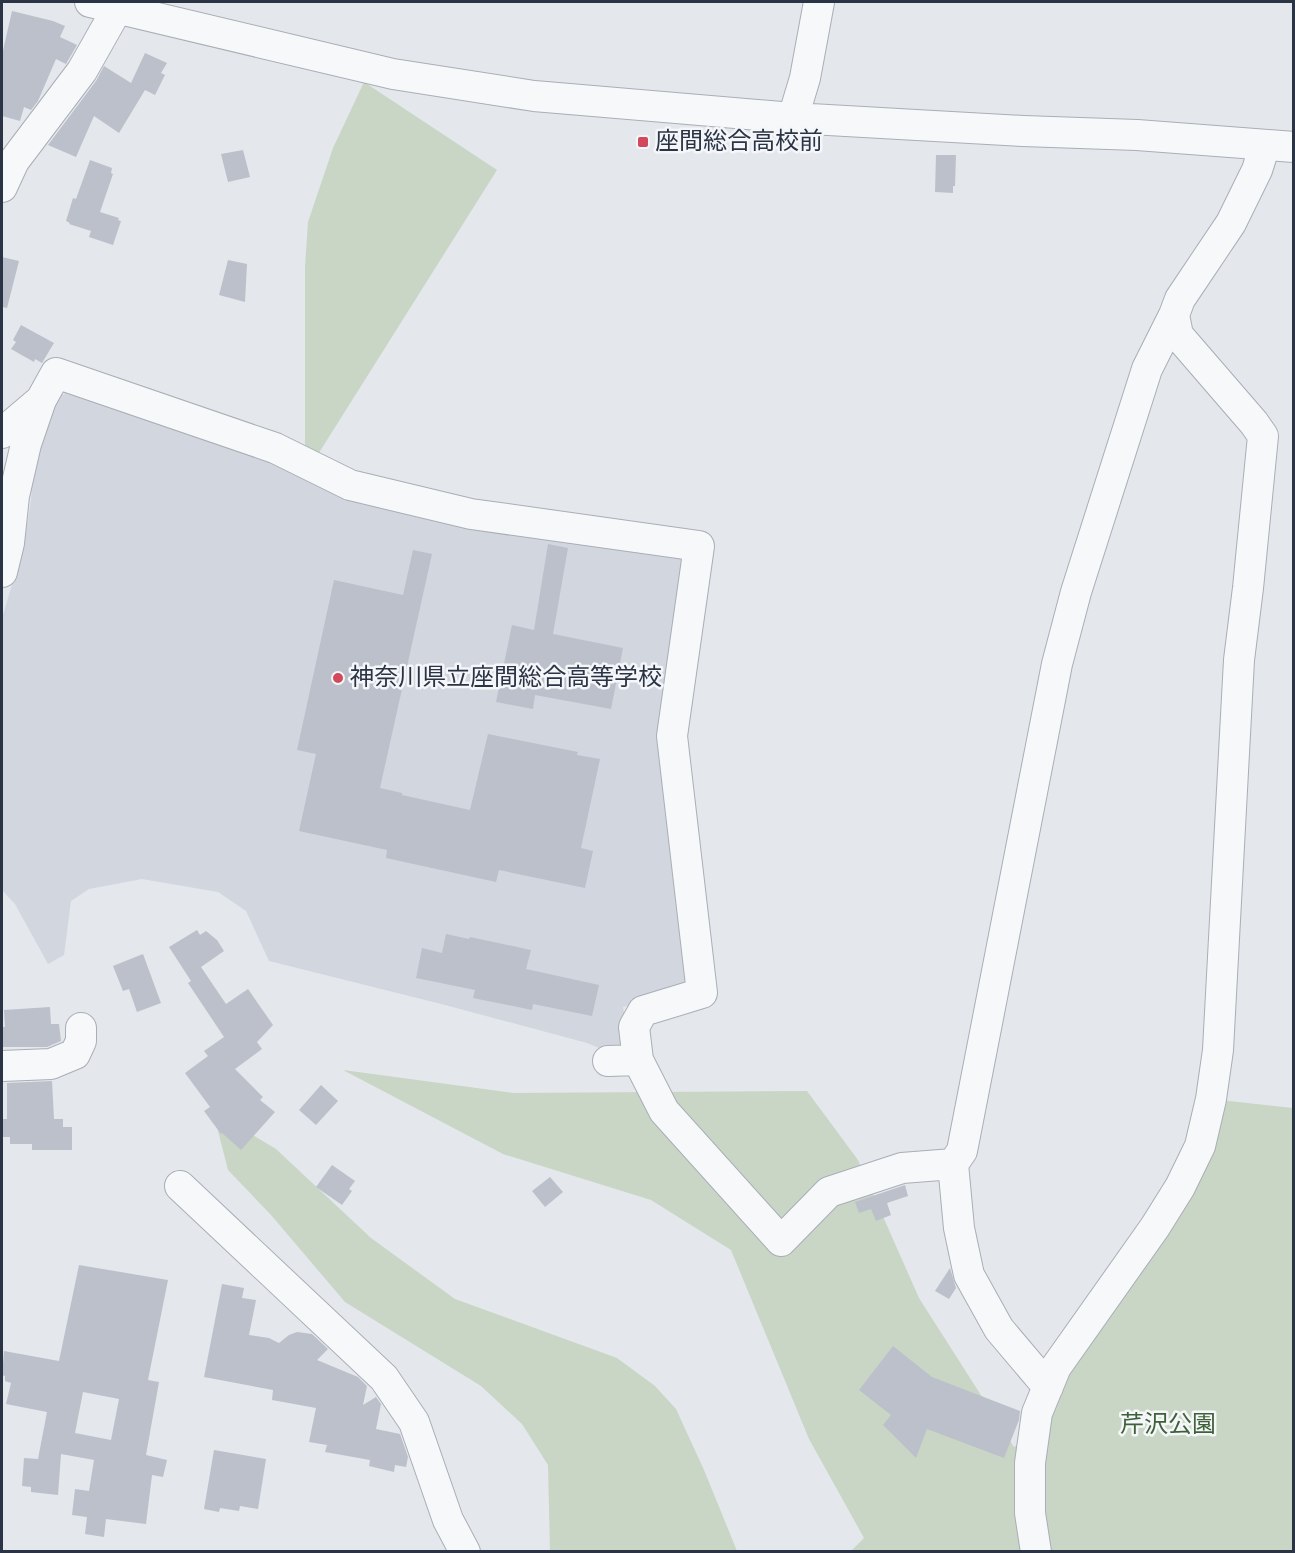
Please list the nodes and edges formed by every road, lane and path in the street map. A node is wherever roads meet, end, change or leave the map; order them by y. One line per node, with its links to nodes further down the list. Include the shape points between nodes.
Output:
1 (819, 2): 3 (street)
2 (115, 6): 3 (street, via 393,74 534,96); 5 (street, via 82,71 14,161)
3 (793, 118): 4 (street)
4 (1279, 146): 6 (street, via 1257,170 1232,223 1180,299)
5 (2, 187)
6 (1174, 315): 14 (street, via 1147,369 1057,664 962,1151); 16 (street, via 1178,335 1263,436 1239,660 1218,1050 1212,1100 1200,1146 1180,1187 1056,1367)
7 (41, 400): 8 (street); 9 (street, via 14,496); 11 (street, via 56,374 275,448 350,484 471,514 699,546 672,736 702,993 643,1011 634,1028)
8 (2, 433)
9 (2, 572)
10 (81, 1028): 13 (street, via 75,1054 51,1064)
11 (638, 1060): 12 (street); 14 (street, via 664,1111 781,1240 829,1192 902,1168)
12 (608, 1061)
13 (2, 1066)
14 (953, 1164): 16 (street, via 959,1228 969,1275 999,1329)
15 (180, 1186): 17 (street, via 384,1377 414,1422 448,1520)
16 (1048, 1387): 18 (street, via 1038,1413 1030,1463 1030,1513)
17 (465, 1551)
18 (1036, 1551)

